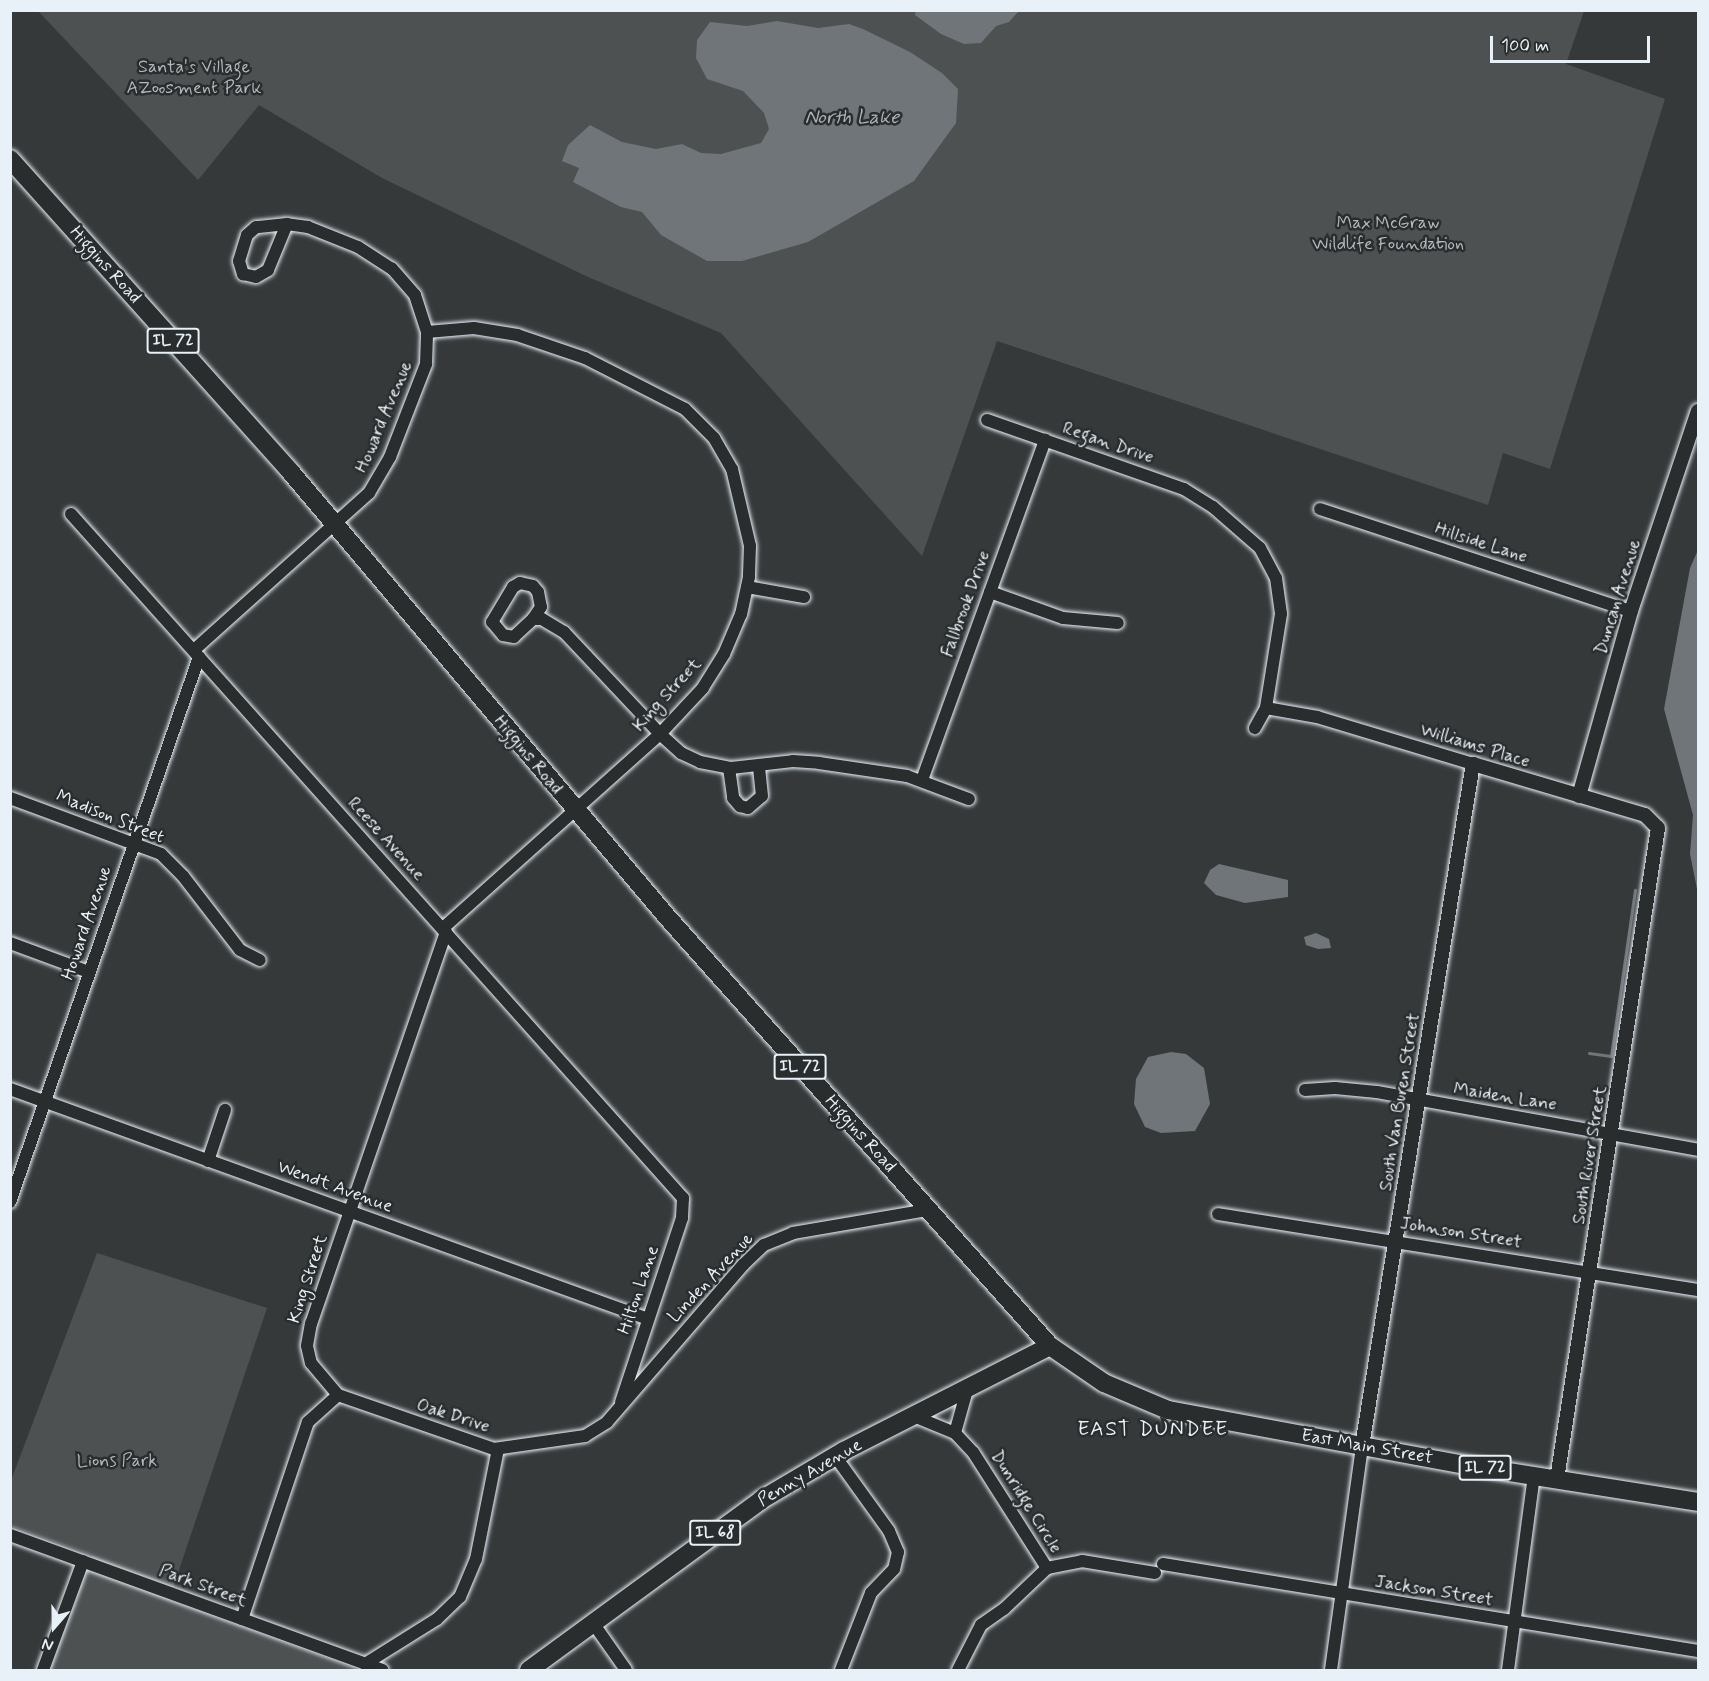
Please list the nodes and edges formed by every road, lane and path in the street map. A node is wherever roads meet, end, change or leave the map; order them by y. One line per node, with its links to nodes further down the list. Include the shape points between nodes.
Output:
1 (10, 159): 9 (main road, Higgins Road / IL 72)
2 (287, 224): 2 (street, via 250,230 239,261 243,274 256,277 268,270); 3 (street, via 330,234 392,269 415,295)
3 (427, 332): 9 (street, Howard Avenue, via 422,379 383,471 364,498); 10 (street, King Street, via 483,328 530,339 611,370 690,413 719,444 737,483 749,540)
4 (1698, 411): 13 (street, Duncan Avenue)
5 (987, 420): 6 (street, Regan Drive)
6 (1045, 440): 11 (street, Fallbrook Drive); 17 (street, Regan Drive, via 1180,487 1213,507 1260,548 1277,583 1281,614)
7 (1320, 509): 13 (street, Hillside Lane)
8 (71, 514): 16 (street, Reese Avenue)
9 (334, 525): 16 (street, Howard Avenue); 27 (main road, Higgins Road / IL 72)
10 (747, 587): 12 (street); 19 (street, King Street, via 738,623 719,664 703,688)
11 (990, 592): 15 (street, via 1063,618); 23 (street, Fallbrook Drive)
12 (804, 597)
13 (1631, 611): 24 (street, Duncan Avenue)
14 (533, 619): 14 (street, via 541,607 538,592 520,583 508,593 492,622 503,635 514,637); 19 (street, via 553,625 574,641)
15 (1118, 623)
16 (196, 654): 29 (street, Howard Avenue); 30 (street, Reese Avenue)
17 (1266, 708): 18 (street, Regan Drive); 20 (street, Williams Place, via 1317,717)
18 (1255, 728)
19 (660, 734): 22 (street, via 687,756); 27 (street, King Street)
20 (1473, 764): 24 (street, Williams Place); 36 (street, South Van Buren Street)
21 (759, 765): 22 (street); 22 (street, via 761,799 748,808 734,800); 23 (street, via 807,762)
22 (729, 768)
23 (922, 780): 26 (street)
24 (1578, 796): 28 (street, Williams Place, via 1648,816 1657,825)
25 (10, 798): 29 (street, Madison Street)
26 (969, 799)
27 (574, 810): 30 (street, King Street); 44 (main road, Higgins Road / IL 72)
28 (1658, 837): 39 (street, South River Street)
29 (135, 842): 32 (street, Madison Street, via 167,859 240,950); 33 (street, Howard Avenue)
30 (445, 930): 42 (street, Reese Avenue); 45 (street, King Street)
31 (10, 943): 33 (street)
32 (260, 960)
33 (89, 972): 37 (street, Howard Avenue)
34 (10, 1089): 37 (street, Wendt Avenue)
35 (1305, 1090): 36 (street, Maiden Lane, via 1356,1090)
36 (1418, 1101): 39 (street, Maiden Lane); 47 (street, South Van Buren Street)
37 (45, 1102): 41 (street, Wendt Avenue); 43 (street, Howard Avenue)
38 (225, 1110): 41 (street)
39 (1611, 1132): 40 (street, Maiden Lane); 48 (street, South River Street)
40 (1698, 1150)
41 (208, 1161): 45 (street, Wendt Avenue)
42 (675, 1187): 50 (street, Hilton Lane, via 684,1199 685,1210)
43 (10, 1202)
44 (928, 1210): 51 (main road, Higgins Road / IL 72); 54 (street, Linden Avenue, via 793,1233 764,1245)
45 (349, 1211): 50 (street, Wendt Avenue); 53 (street, King Street, via 307,1342 313,1366)
46 (1218, 1214): 47 (street, Johnson Street)
47 (1395, 1242): 48 (street, Johnson Street); 57 (street, South Van Buren Street)
48 (1589, 1274): 49 (street, Johnson Street); 61 (street, South River Street)
49 (1698, 1290)
50 (648, 1319): 54 (street, Hilton Lane)
51 (1050, 1346): 52 (main road, Penny Avenue / IL 68); 57 (main road, East Main Street / IL 72, via 1104,1383 1168,1410)
52 (967, 1390): 55 (main road, Penny Avenue / IL 68); 56 (street)
53 (338, 1395): 58 (street, Oak Drive); 67 (street, via 308,1422)
54 (620, 1407): 58 (street, Oak Drive, via 601,1428 588,1435)
55 (916, 1417): 56 (street, Dunridge Circle); 59 (main road, Penny Avenue / IL 68)
56 (955, 1433): 65 (street, Dunridge Circle, via 993,1480)
57 (1362, 1446): 60 (main road, East Main Street / IL 72); 66 (street)
58 (498, 1449): 71 (street, via 476,1559 460,1597 437,1619)
59 (835, 1456): 69 (main road, Penny Avenue / IL 68, via 750,1508); 76 (street, via 898,1549 894,1569 871,1593)
60 (1534, 1476): 61 (main road, East Main Street / IL 72); 68 (street)
61 (1557, 1479): 62 (main road, East Main Street / IL 72)
62 (1698, 1502)
63 (10, 1535): 64 (street, Park Street)
64 (82, 1561): 67 (street, Park Street); 72 (street)
65 (1047, 1568): 66 (street, Jackson Street, via 1082,1561); 77 (street, Dunridge Circle, via 1008,1606 981,1625)
66 (1341, 1594): 68 (street, Jackson Street); 78 (street)
67 (242, 1619): 71 (street, Park Street)
68 (1514, 1622): 70 (street, Jackson Street); 79 (street)
69 (592, 1623): 74 (main road, Penny Avenue / IL 68); 75 (street)
70 (1698, 1651)
71 (365, 1664): 73 (street, Park Street)
72 (43, 1671)
73 (382, 1671)
74 (529, 1671)
75 (626, 1671)
76 (841, 1671)
77 (958, 1671)
78 (1330, 1671)
79 (1508, 1671)

